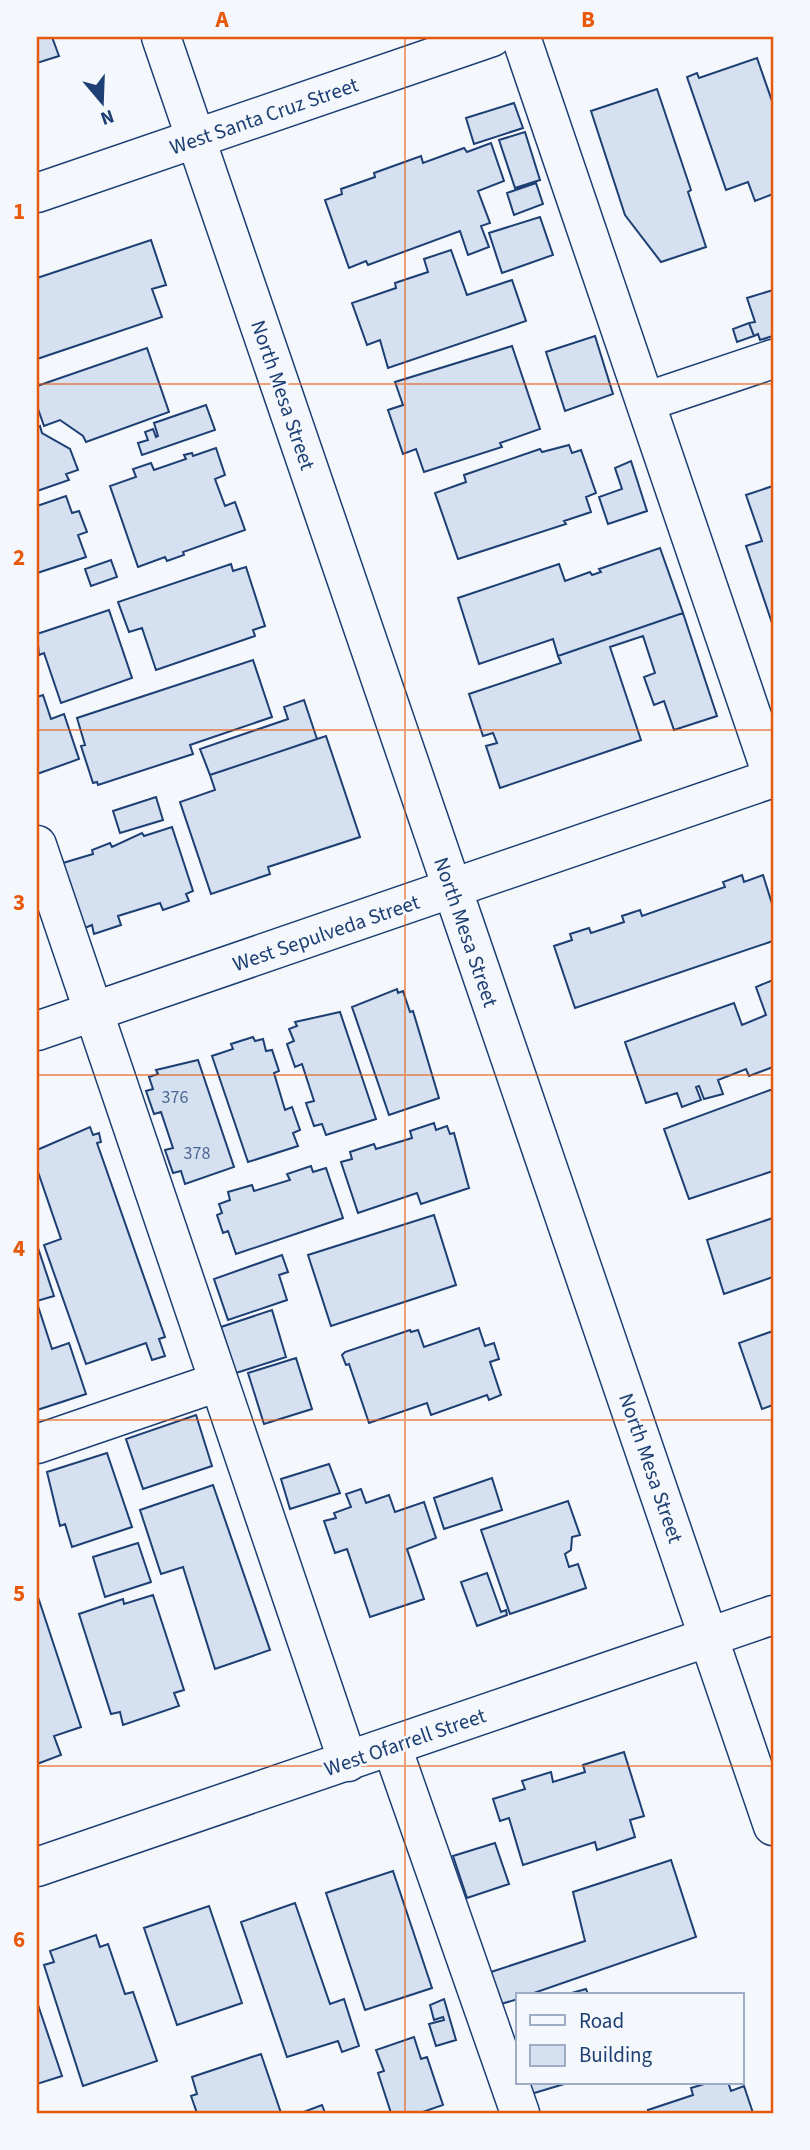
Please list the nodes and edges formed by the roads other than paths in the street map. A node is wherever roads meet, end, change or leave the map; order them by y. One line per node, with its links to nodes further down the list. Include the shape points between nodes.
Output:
1 (161, 37): 4 (street, North Mesa Street)
2 (492, 37): 4 (street, West Santa Cruz Street)
3 (521, 37): 7 (street)
4 (196, 139): 5 (street, West Santa Cruz Street); 10 (street, North Mesa Street)
5 (37, 193)
6 (773, 359): 7 (street)
7 (645, 402): 8 (street)
8 (773, 778): 10 (street, West Sepulveda Street)
9 (37, 845): 11 (street)
10 (452, 891): 11 (street, West Sepulveda Street); 16 (street, North Mesa Street)
11 (95, 1011): 12 (street, West Sepulveda Street); 13 (street)
12 (37, 1031)
13 (218, 1382): 14 (street); 18 (street)
14 (37, 1444)
15 (773, 1615): 16 (street, West Ofarrell Street)
16 (710, 1637): 17 (street, West Ofarrell Street); 19 (street, North Mesa Street)
17 (392, 1748): 18 (street, West Ofarrell Street); 21 (street)
18 (348, 1762): 20 (street, West Ofarrell Street)
19 (773, 1826)
20 (37, 1867)
21 (520, 2113)

